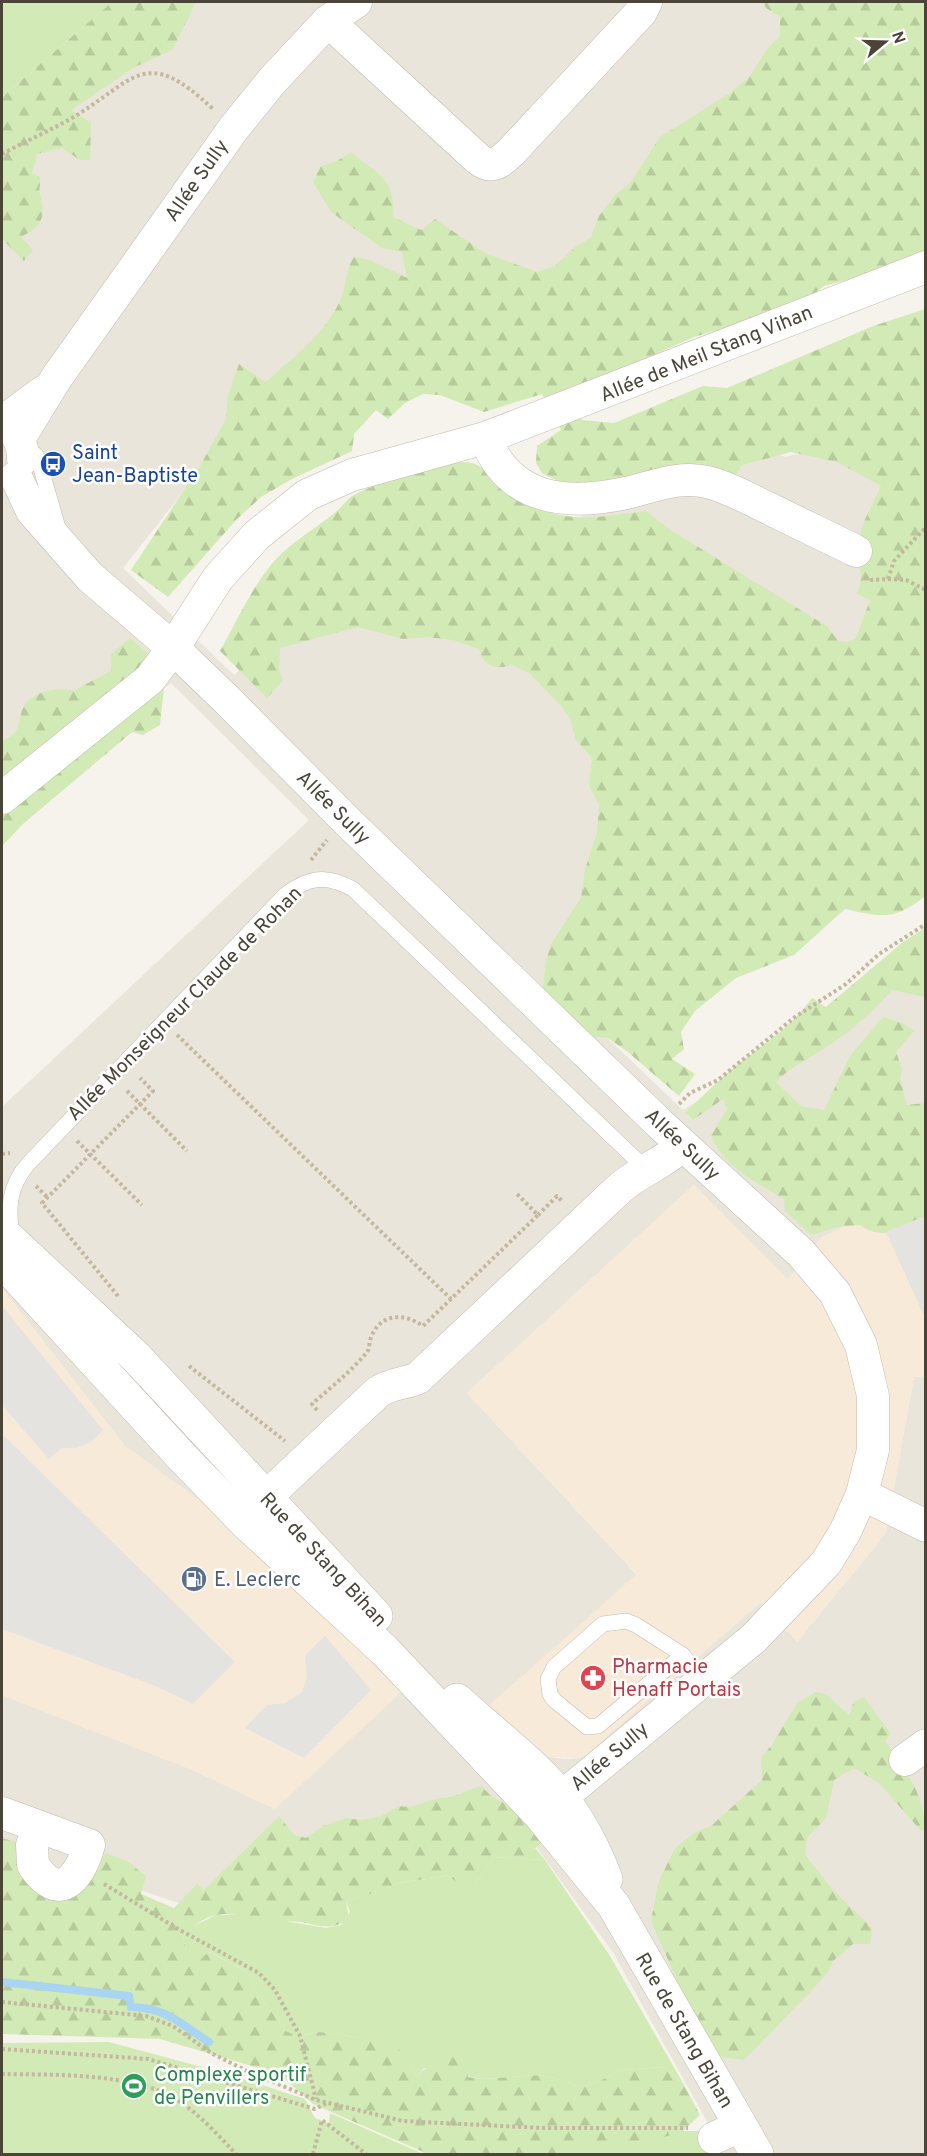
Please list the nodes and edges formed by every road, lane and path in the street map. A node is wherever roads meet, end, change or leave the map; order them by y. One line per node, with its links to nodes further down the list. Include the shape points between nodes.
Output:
1 (356, 2): 3 (street, Allée Sully)
2 (646, 2): 3 (street, via 511,152 494,165 478,159)
3 (328, 21): 4 (street, Allée Sully)
4 (234, 128): 5 (path, via 177,79 144,73 123,81 72,118); 8 (street, Allée Sully, via 57,377)
5 (2, 154)
6 (926, 267): 7 (street, Allée de Meil Stang Vihan)
7 (485, 438): 9 (street, via 504,472 534,491 587,499 677,481 706,482 732,490); 12 (street, Allée de Meil Stang Vihan, via 352,475 307,495 257,535 218,578)
8 (10, 462): 12 (street, Allée Sully, via 32,511 68,554)
9 (856, 551)
10 (888, 579): 11 (path, via 906,580)
11 (926, 590)
12 (173, 648): 13 (street, Allée de Meil Stang Vihan, via 150,679); 19 (street, Allée Sully)
13 (2, 798)
14 (926, 924): 19 (path, via 795,1017 718,1080 690,1093)
15 (164, 1023): 16 (lane, Allée Monseigneur Claude de Rohan); 24 (lane, Allée Monseigneur Claude de Rohan, via 300,883 314,879 344,884); 30 (path)
16 (125, 1062): 17 (lane, Allée Monseigneur Claude de Rohan); 18 (path, via 153,1091)
17 (112, 1076): 18 (path); 20 (lane, Allée Monseigneur Claude de Rohan)
18 (140, 1104): 22 (path); 23 (path)
19 (660, 1124): 21 (street, Allée Sully)
20 (62, 1126): 23 (path); 29 (lane, Allée Monseigneur Claude de Rohan, via 15,1182)
21 (683, 1144): 24 (street, via 667,1160); 37 (street, Allée Sully, via 801,1253 843,1306 861,1345 873,1396 873,1450)
22 (187, 1151)
23 (90, 1154): 26 (path); 31 (path, via 42,1203)
24 (647, 1170): 38 (street, via 620,1188 418,1378 378,1392)
25 (516, 1193): 28 (path)
26 (142, 1205)
27 (567, 1207): 28 (path, via 557,1196)
28 (538, 1215): 30 (path)
29 (5, 1244): 33 (street, Rue de Stang Bihan); 36 (street, Rue de Stang Bihan)
30 (451, 1299): 34 (path, via 423,1326 403,1316 383,1321 371,1336 369,1350 312,1404)
31 (124, 1303)
32 (182, 1361): 35 (path)
33 (181, 1404): 36 (street); 38 (street, Rue de Stang Bihan)
34 (320, 1412)
35 (286, 1442)
36 (182, 1457): 40 (street, via 222,1477 316,1571); 43 (street, Rue de Stang Bihan, via 245,1522 385,1651 472,1744)
37 (862, 1494): 39 (street); 42 (street, Allée Sully, via 836,1549 812,1581 772,1622)
38 (266, 1497): 40 (street, Rue de Stang Bihan)
39 (926, 1526)
40 (346, 1583): 43 (street, Rue de Stang Bihan, via 459,1702 538,1769)
41 (683, 1655): 41 (lane, via 626,1621 603,1624 554,1667 549,1679 550,1694 571,1717 587,1727 598,1726); 42 (lane)
42 (702, 1680): 43 (street, Allée Sully)
43 (551, 1806): 52 (street, Rue de Stang Bihan, via 591,1841 614,1906)
44 (2, 1813): 45 (street)
45 (39, 1827): 46 (street, via 89,1845); 46 (street, via 31,1857 39,1874 58,1884 69,1882)
46 (80, 1869): 50 (path, via 259,1973 275,1990 300,2036)
47 (2, 2002): 50 (path, via 146,2016 173,2026 211,2053)
48 (2, 2049): 51 (path, via 148,2059 315,2109)
49 (2, 2074): 53 (path, via 98,2079 155,2090 178,2100)
50 (316, 2100): 51 (path)
51 (327, 2103): 52 (path, via 427,2124)
52 (715, 2131): 56 (street, Rue de Stang Bihan)
53 (236, 2154)
54 (313, 2154): 55 (path, via 322,2120)
55 (366, 2154)
56 (757, 2154)

